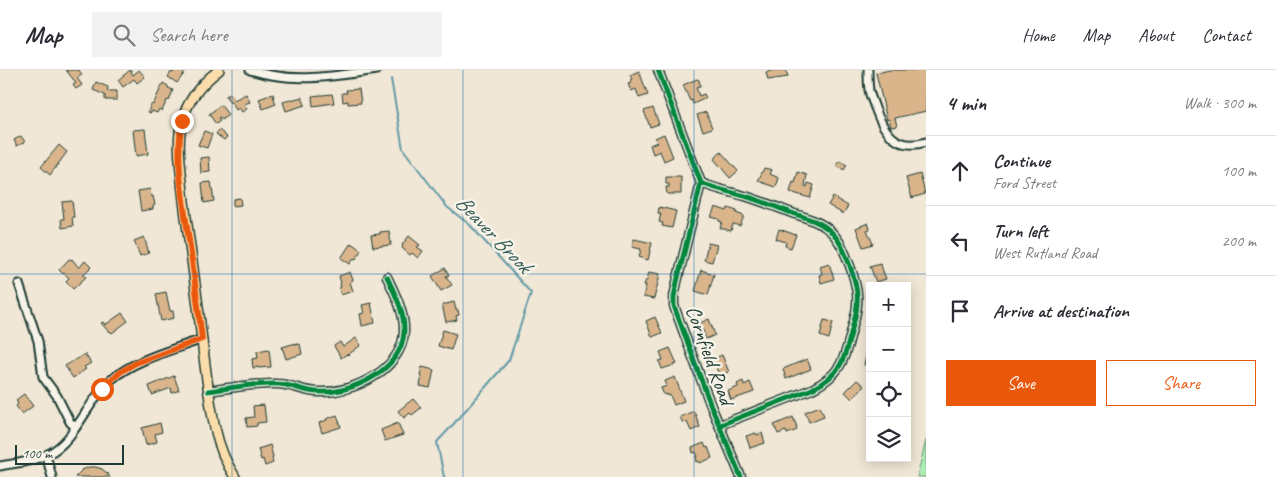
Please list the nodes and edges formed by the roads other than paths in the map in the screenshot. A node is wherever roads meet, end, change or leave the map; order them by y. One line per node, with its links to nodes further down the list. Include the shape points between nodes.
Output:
1 (219, 70): 10 (main road, via 192,98 180,135 184,209)
2 (250, 70): 3 (street, via 305,79)
3 (377, 70)
4 (658, 70): 7 (street)
5 (868, 70): 6 (street, via 869,89 885,130 904,144)
6 (926, 142)
7 (702, 183): 12 (street, Cornfield Road, via 674,306); 12 (street, via 806,217 830,230 845,253 858,301 844,360 831,377 812,388)
8 (388, 277): 11 (street, via 401,312 403,338 394,359 375,376 354,387 326,392 288,384)
9 (19, 284): 13 (street, via 38,341 43,377)
10 (202, 339): 11 (main road); 13 (street, via 122,371 102,389)
11 (208, 391): 17 (main road, via 222,454)
12 (720, 425): 18 (street, Cornfield Road)
13 (75, 427): 14 (street, via 57,450)
14 (46, 455): 15 (street); 16 (street)
15 (0, 466)
16 (52, 477)
17 (235, 477)
18 (741, 477)

